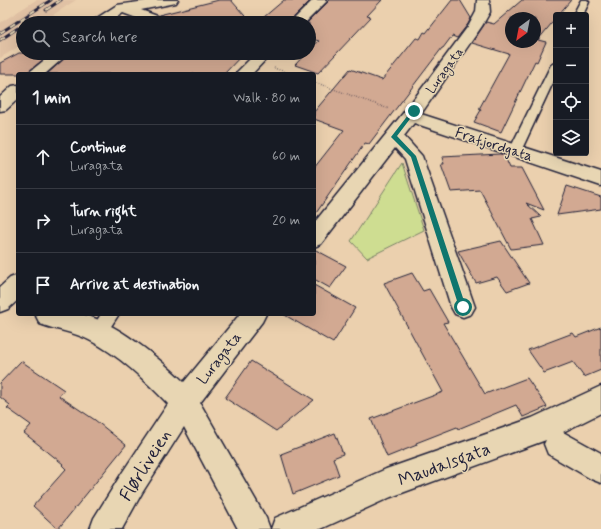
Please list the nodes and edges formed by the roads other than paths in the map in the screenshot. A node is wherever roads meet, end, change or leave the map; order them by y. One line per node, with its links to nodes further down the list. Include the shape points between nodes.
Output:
1 (171, 0): 5 (street, via 144,6)
2 (321, 0): 9 (street)
3 (483, 0): 17 (street, Luragata, via 483,12 475,26)
4 (584, 2): 6 (lane)
5 (118, 4): 7 (street); 8 (street)
6 (579, 12)
7 (106, 16)
8 (146, 16)
9 (304, 16)
10 (53, 60): 13 (street)
11 (268, 60): 14 (street)
12 (553, 71): 19 (lane)
13 (38, 72)
14 (246, 72)
15 (16, 92): 16 (street)
16 (0, 106)
17 (410, 116): 18 (street, Luragata); 19 (street, Frafjordgata)
18 (394, 137): 21 (street, Luragata); 24 (street, via 413,156)
19 (515, 151): 20 (street, Frafjordgata)
20 (601, 179)
21 (316, 235)
22 (16, 287): 23 (street)
23 (0, 302)
24 (463, 307)
25 (48, 316): 27 (street)
26 (252, 316): 29 (street, Luragata)
27 (104, 323): 29 (street, via 130,353 159,376)
28 (601, 399): 34 (street, Maudalsgata, via 537,430 386,484)
29 (185, 402): 32 (street, Flørliveien); 33 (street)
30 (558, 444): 31 (street)
31 (601, 469)
32 (105, 529)
33 (255, 529)
34 (286, 529)

